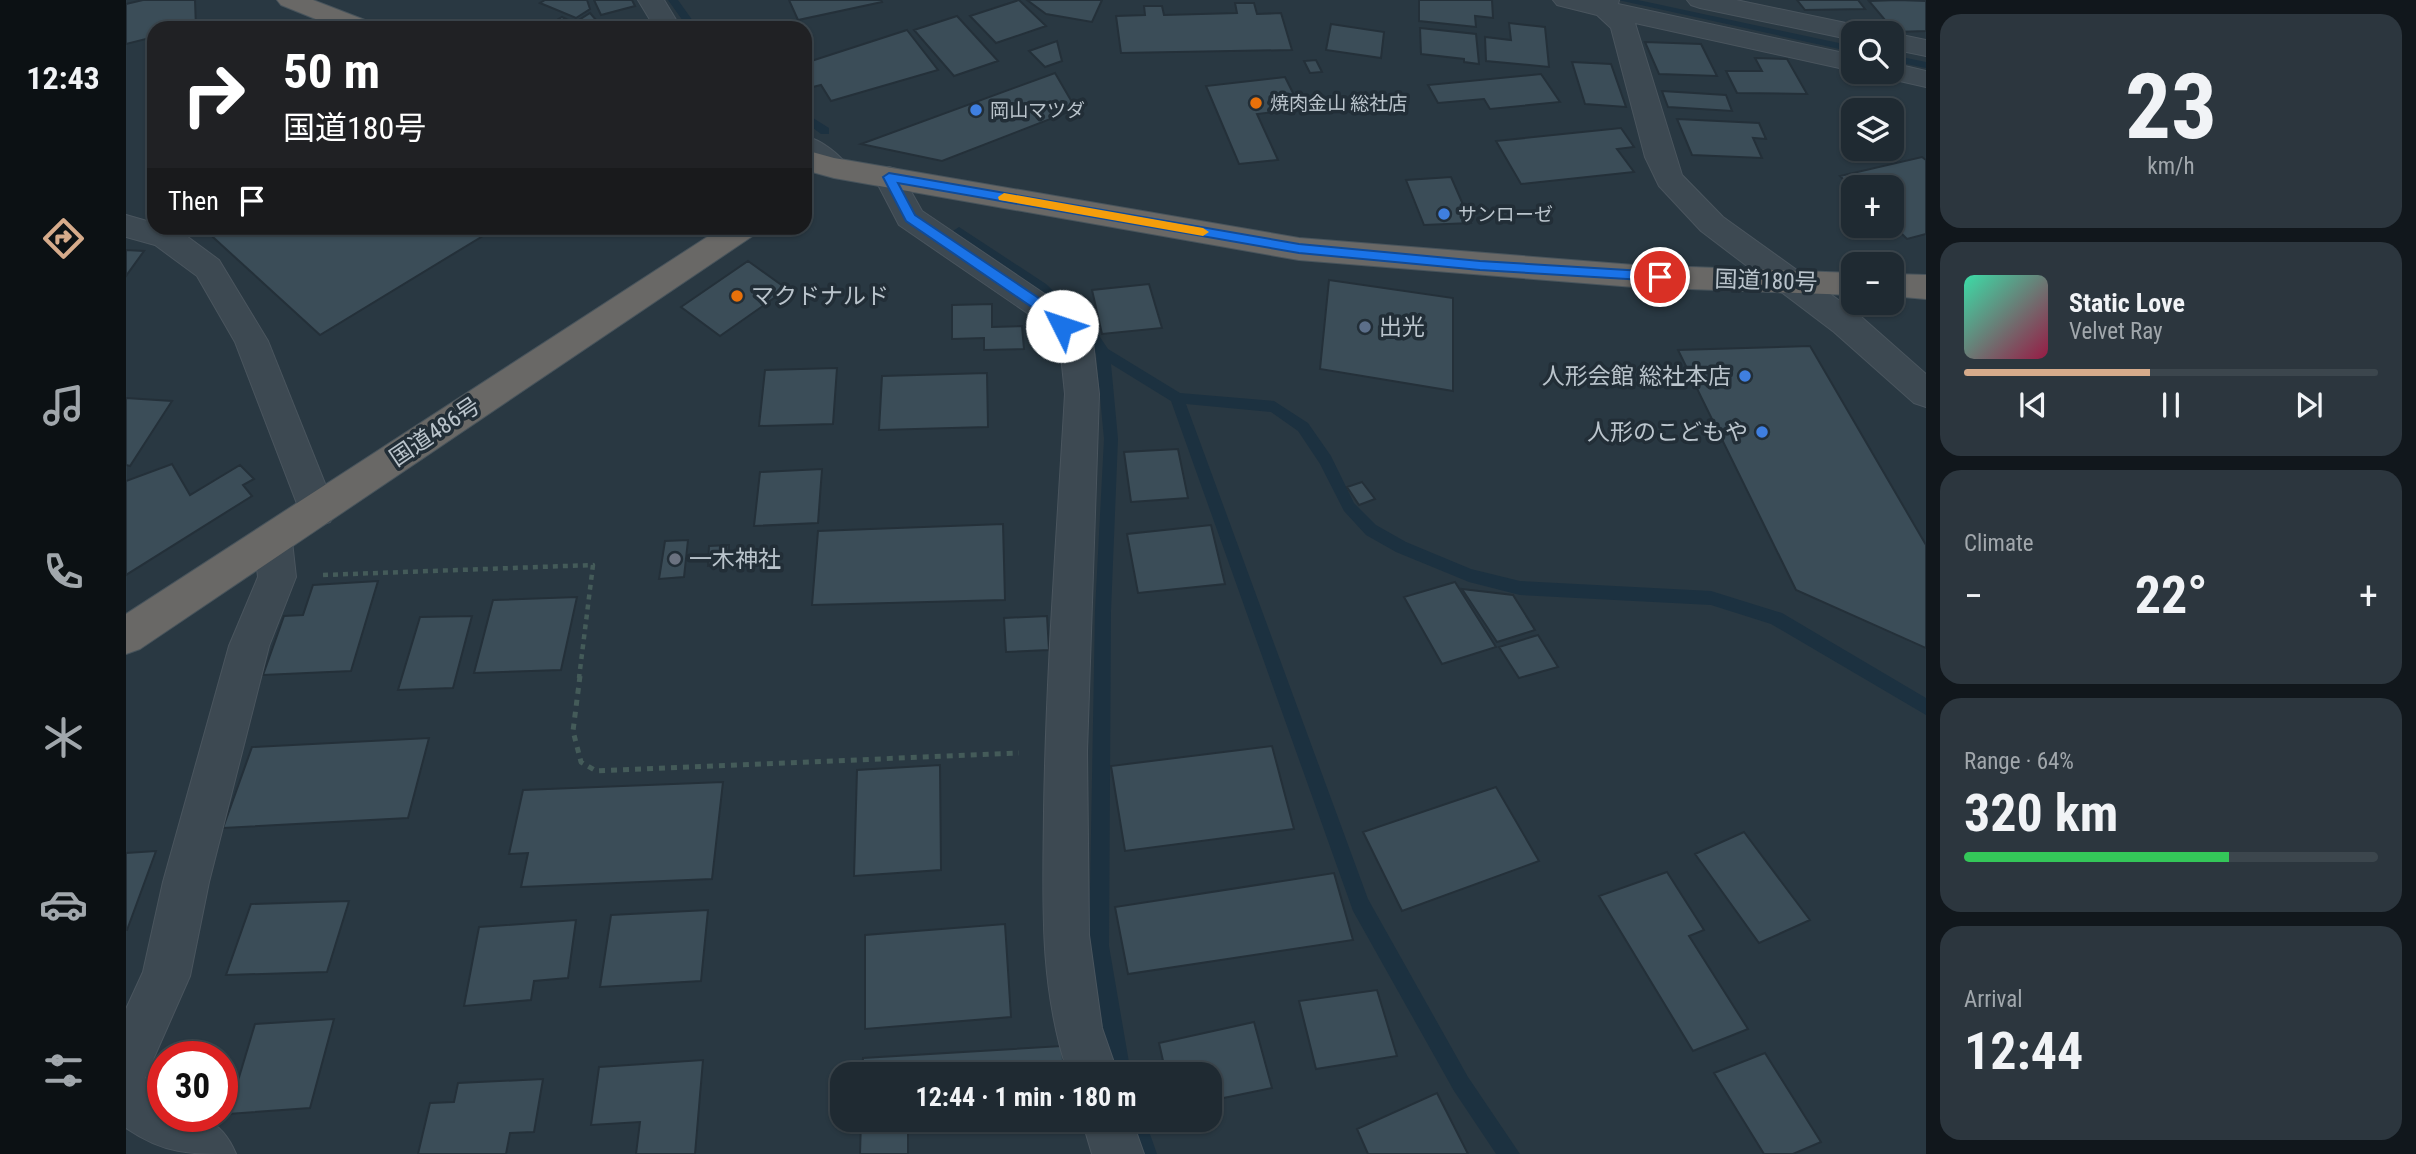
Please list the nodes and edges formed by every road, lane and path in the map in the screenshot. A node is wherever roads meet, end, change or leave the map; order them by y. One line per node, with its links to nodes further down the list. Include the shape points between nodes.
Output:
1 (290, 0): 7 (highway)
2 (651, 0): 8 (street)
3 (1566, 0): 5 (street)
4 (1700, 0): 6 (street)
5 (1606, 4): 12 (street); 21 (street, via 1623,24 1669,179 1712,224)
6 (1788, 10): 9 (street)
7 (343, 21)
8 (664, 21)
9 (1841, 28)
10 (1904, 43): 11 (street)
11 (1926, 48)
12 (1841, 60)
13 (1904, 74): 14 (street)
14 (1926, 79)
15 (819, 164): 16 (highway, 国道180号)
16 (889, 177): 21 (highway, 国道180号, via 1299,249 1634,276); 29 (street, via 910,218 1047,311 1076,342 1082,394)
17 (126, 226): 18 (street)
18 (147, 232)
19 (159, 235): 26 (street, via 208,268 251,341)
20 (732, 235): 26 (highway, 国道486号)
21 (1788, 282): 22 (highway, 国道180号); 25 (street, via 1846,323)
22 (1841, 284)
23 (1904, 286): 24 (highway)
24 (1926, 287)
25 (1926, 394)
26 (317, 510): 27 (highway, 国道486号)
27 (275, 559): 28 (highway, 国道486号); 29 (path, via 593,565 573,731 581,762 596,771); 31 (street, via 186,883 166,976)
28 (126, 636)
29 (1066, 751): 30 (street, via 1066,935 1078,1028)
30 (1089, 1062)
31 (126, 1064)
32 (126, 1094): 34 (street, via 155,1121)
33 (1111, 1132): 35 (street)
34 (210, 1154)
35 (1118, 1154)

